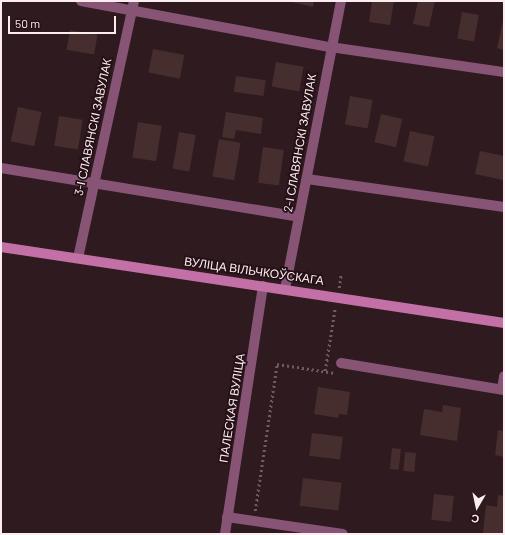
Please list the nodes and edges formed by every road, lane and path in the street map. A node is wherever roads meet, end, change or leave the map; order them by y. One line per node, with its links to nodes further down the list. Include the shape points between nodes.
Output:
1 (81, 1): 3 (street)
2 (341, 1): 4 (street, 2-І СЛАВЯНСКІ ЗАВУЛАК)
3 (133, 6): 4 (street); 8 (street, 3-І СЛАВЯНСКІ ЗАВУЛАК)
4 (330, 47): 5 (street); 7 (street, 2-І СЛАВЯНСКІ ЗАВУЛАК)
5 (504, 72)
6 (1, 168): 8 (street)
7 (307, 178): 9 (street); 10 (street, 2-І СЛАВЯНСКІ ЗАВУЛАК)
8 (93, 183): 10 (street); 12 (street, 3-І СЛАВЯНСКІ ЗАВУЛАК)
9 (504, 207)
10 (299, 217): 15 (street, 2-І СЛАВЯНСКІ ЗАВУЛАК)
11 (1, 247): 12 (main road, ВУЛІЦА ВІЛЬЧКОЎСКАГА)
12 (78, 258): 14 (main road, ВУЛІЦА ВІЛЬЧКОЎСКАГА)
13 (341, 274): 16 (path)
14 (263, 286): 15 (main road, ВУЛІЦА ВІЛЬЧКОЎСКАГА); 23 (street, ПАЛЕСКАЯ ВУЛІЦА)
15 (285, 289): 16 (main road, ВУЛІЦА ВІЛЬЧКОЎСКАГА)
16 (337, 296): 17 (main road, ВУЛІЦА ВІЛЬЧКОЎСКАГА); 19 (path)
17 (504, 322)
18 (341, 363): 22 (street)
19 (325, 372): 20 (path); 24 (path, via 277,364)
20 (340, 374)
21 (504, 376): 22 (street)
22 (503, 389)
23 (227, 517): 24 (street); 25 (street, ПАЛЕСКАЯ ВУЛІЦА)
24 (254, 521): 26 (street)
25 (225, 534)
26 (343, 534)

